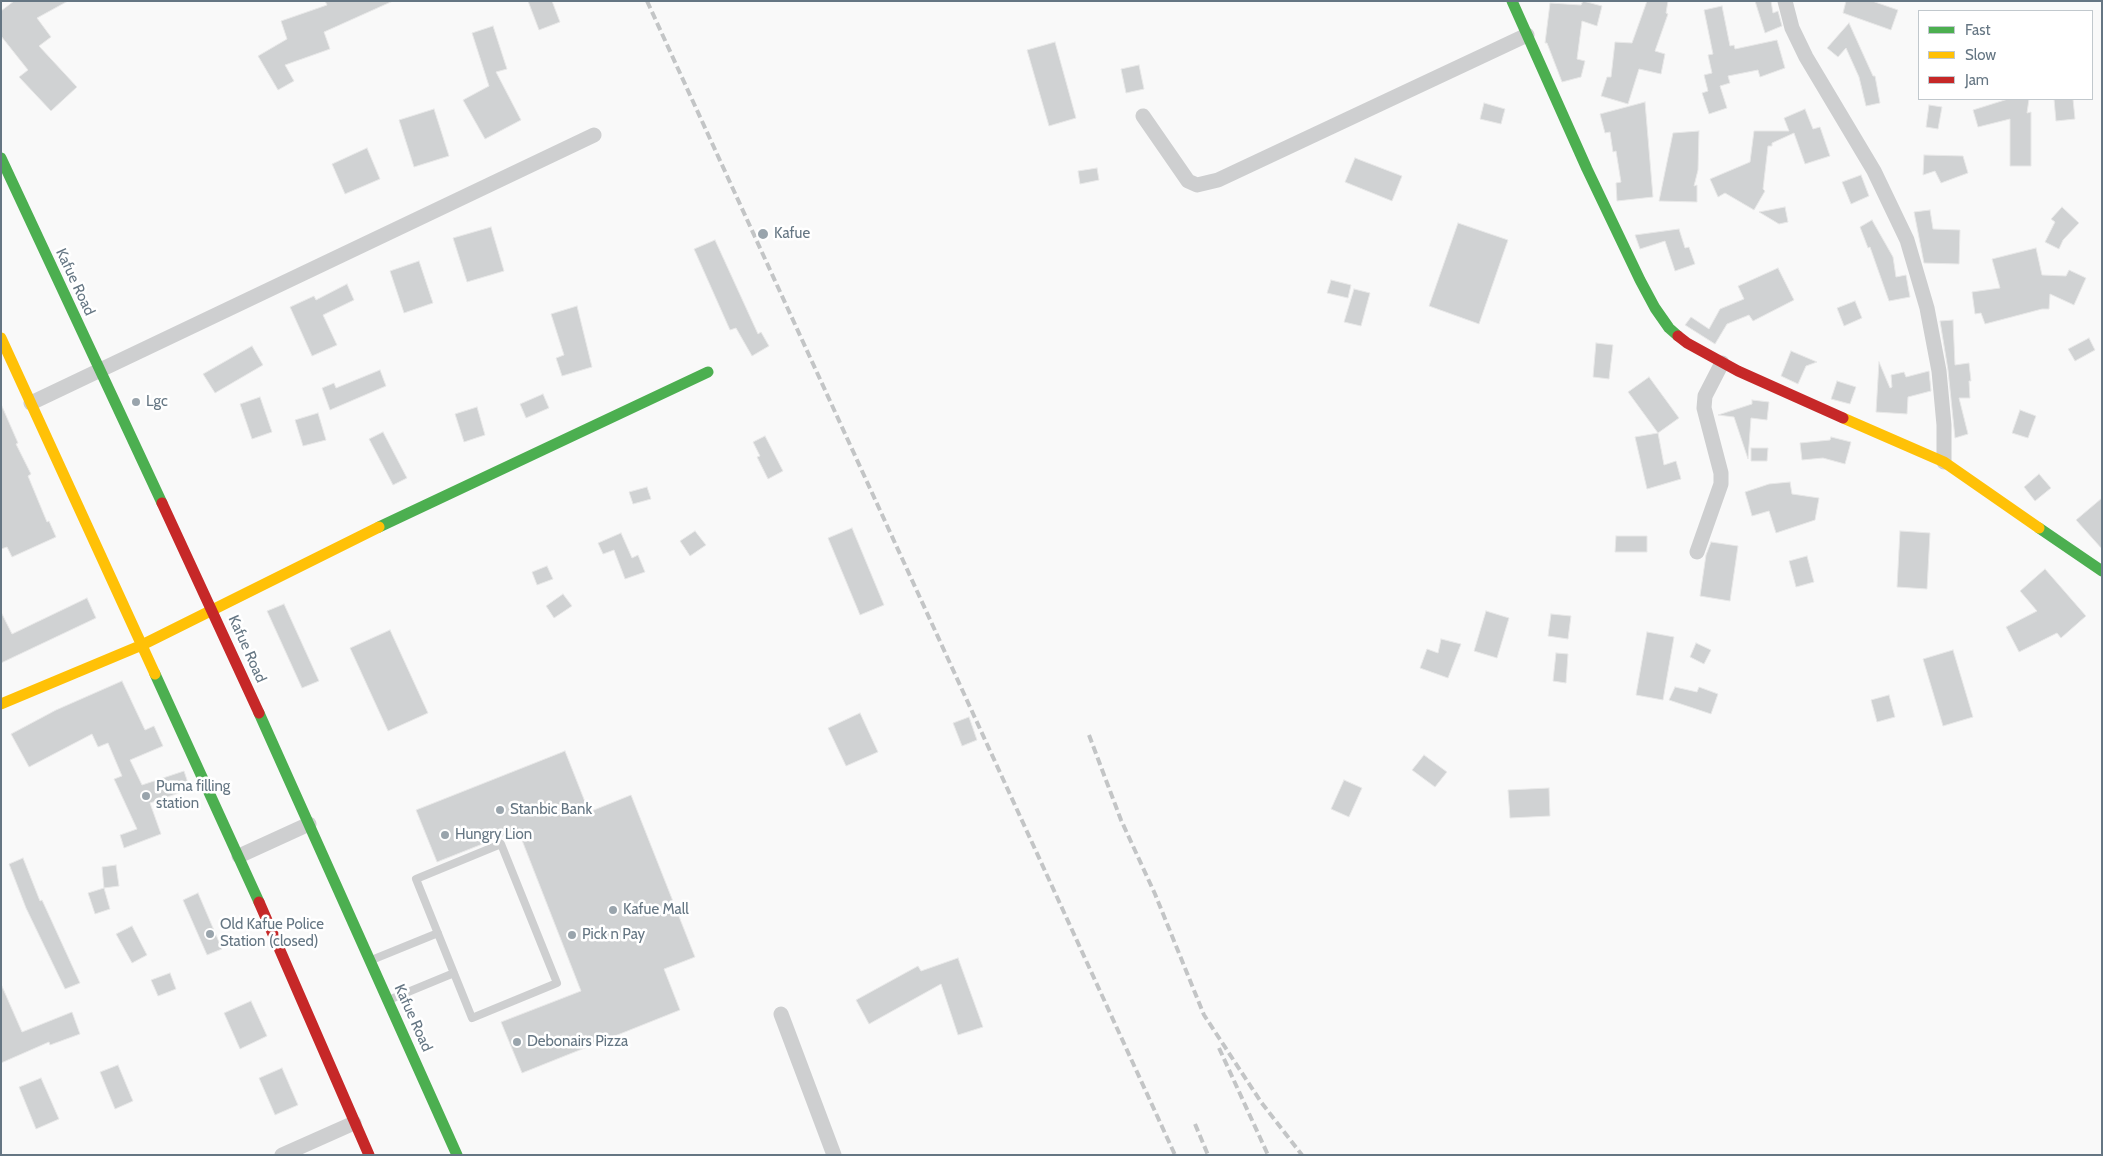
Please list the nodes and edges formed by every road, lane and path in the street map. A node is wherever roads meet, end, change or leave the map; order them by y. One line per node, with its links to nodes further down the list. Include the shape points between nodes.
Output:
1 (1512, 1): 3 (main road)
2 (1785, 1): 12 (street, via 1792,28 1806,57 1874,171 1907,240 1927,308 1940,371)
3 (1527, 35): 4 (street, via 1218,180 1197,185 1188,181); 8 (main road, via 1587,169 1655,308 1687,343)
4 (1143, 116)
5 (594, 135): 9 (street)
6 (1, 158): 9 (main road, Kafue Road)
7 (1, 338): 11 (main road)
8 (1722, 363): 12 (main road, via 1843,420); 13 (street, via 1705,396 1704,408 1721,484)
9 (99, 371): 11 (street); 15 (main road, Kafue Road)
10 (708, 372): 15 (main road, via 465,486)
11 (31, 403): 16 (main road)
12 (1944, 462): 14 (main road)
13 (1697, 552)
14 (2102, 571)
15 (213, 611): 16 (main road); 18 (main road, Kafue Road)
16 (142, 645): 17 (main road); 19 (main road)
17 (1, 704)
18 (309, 824): 19 (street); 21 (main road, Kafue Road)
19 (239, 856): 25 (main road)
20 (438, 933): 21 (lane); 22 (lane); 22 (lane, via 416,879 502,844 557,983 472,1018)
21 (370, 960): 23 (main road, Kafue Road)
22 (454, 973): 23 (lane)
23 (388, 1000): 28 (main road, Kafue Road)
24 (781, 1014): 29 (street)
25 (354, 1122): 26 (street); 27 (main road)
26 (282, 1155)
27 (369, 1155)
28 (458, 1155)
29 (834, 1155)

